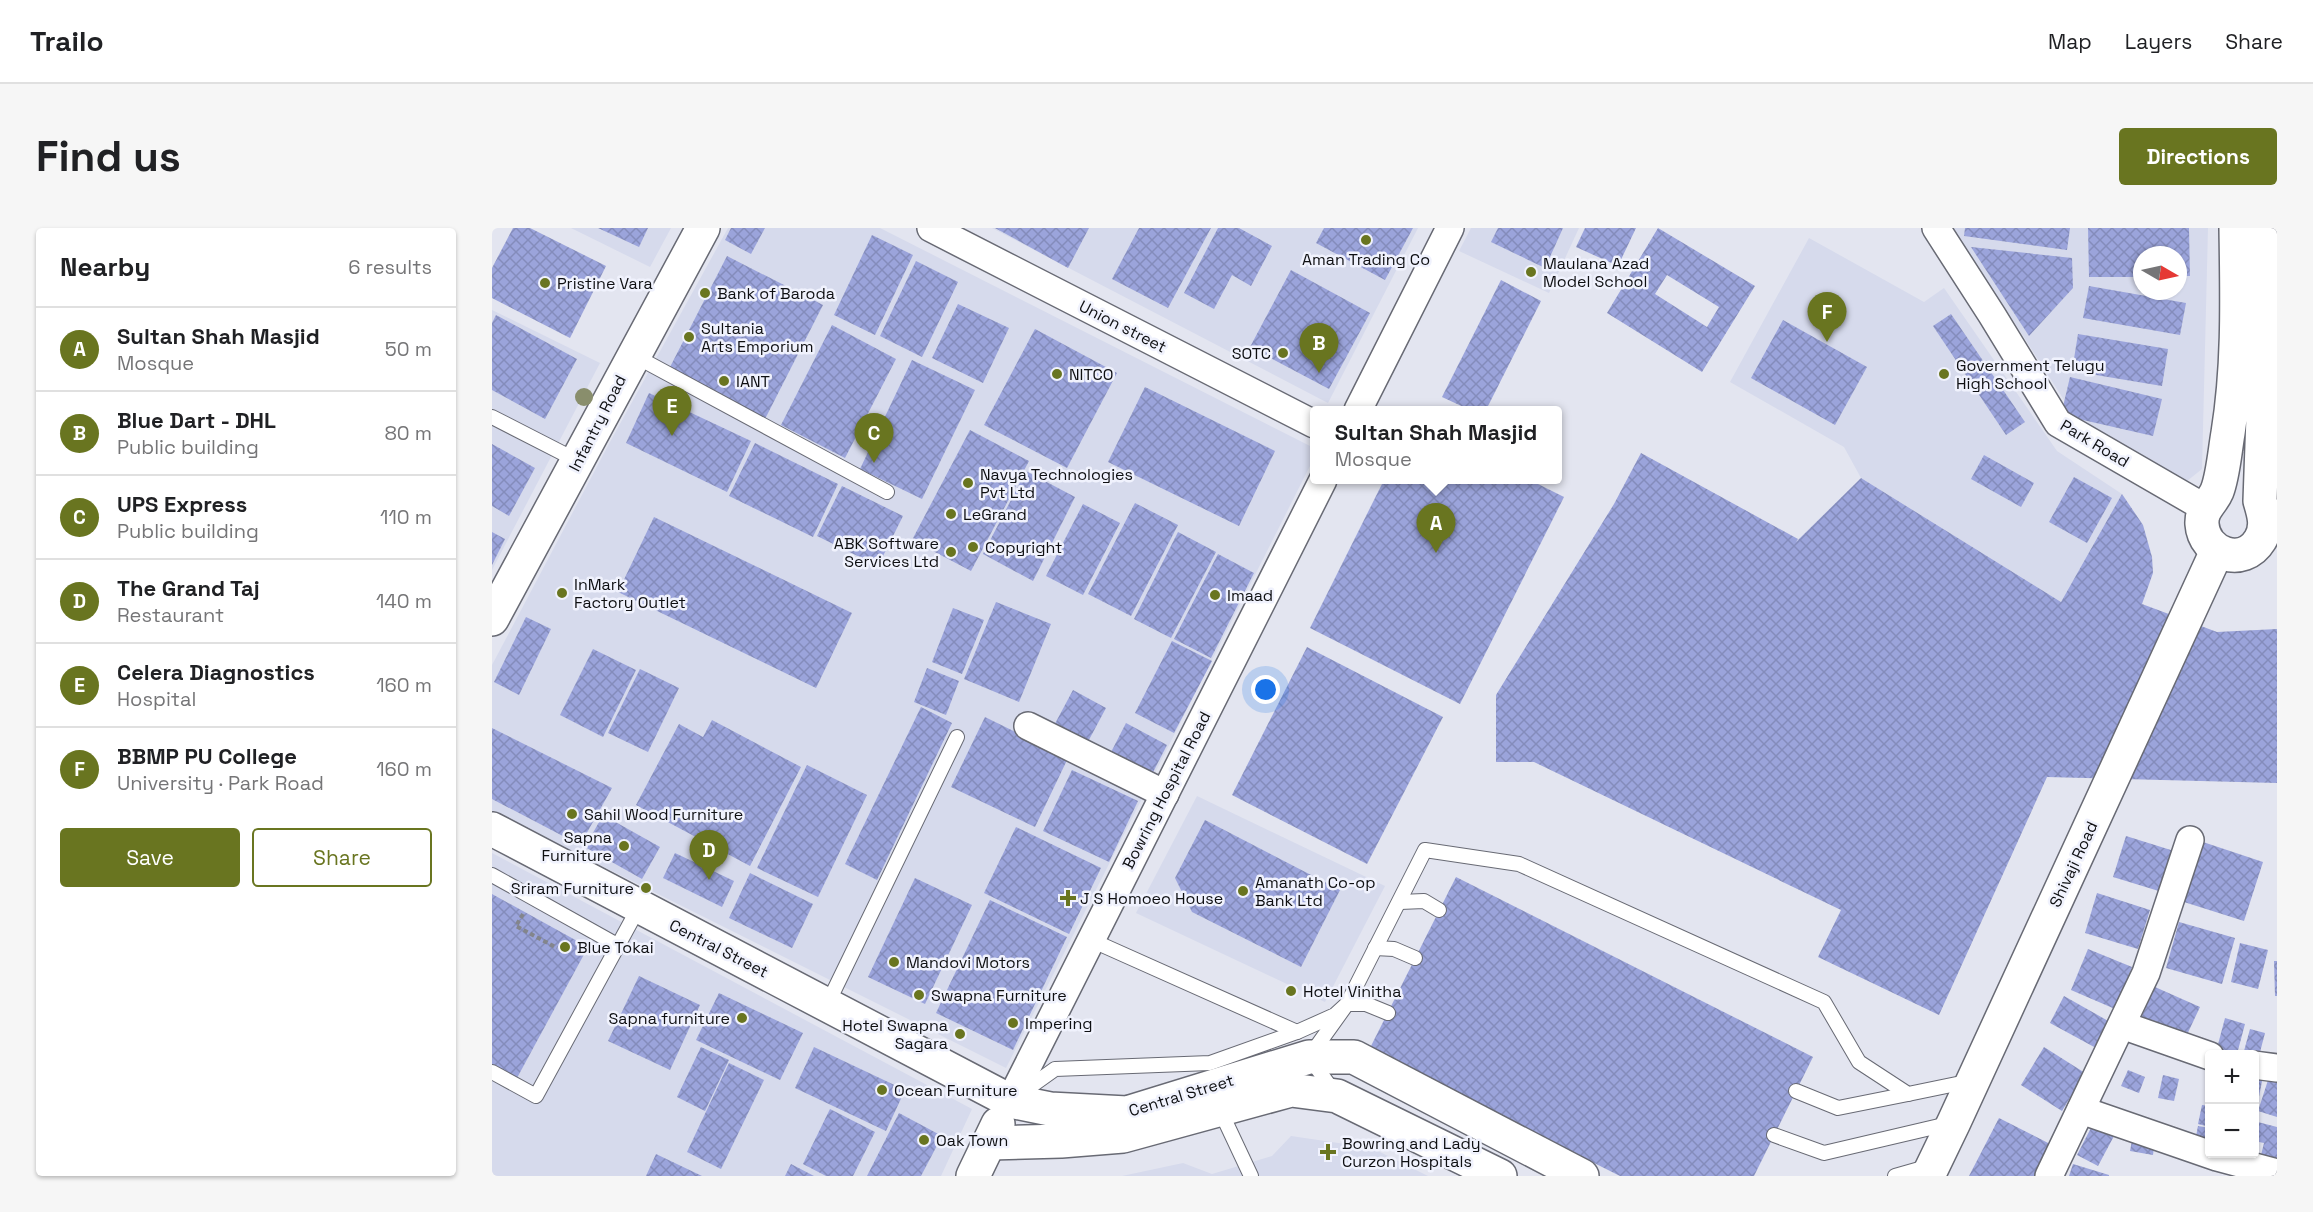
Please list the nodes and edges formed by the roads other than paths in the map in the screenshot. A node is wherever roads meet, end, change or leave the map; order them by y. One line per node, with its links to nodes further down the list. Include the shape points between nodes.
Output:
1 (703, 228): 7 (street, Infantry Road)
2 (931, 228): 10 (street, Union street)
3 (1450, 228): 8 (street)
4 (1936, 228): 14 (street, Park Road, via 2058,423)
5 (2236, 228): 14 (street, via 2238,316 2228,431)
6 (2264, 228): 15 (street)
7 (633, 355): 11 (street, Infantry Road); 13 (lane)
8 (1361, 406)
9 (492, 417): 11 (lane)
10 (1310, 422)
11 (578, 461): 17 (street, Infantry Road)
12 (1321, 484): 20 (street, Bowring Hospital Road)
13 (887, 492)
14 (2211, 500): 15 (street, via 2236,491); 16 (street, via 2201,520 2208,543)
15 (2267, 532): 16 (street, via 2250,550 2239,555)
16 (2217, 551): 40 (street, Shivaji Road)
17 (492, 619)
18 (1028, 726): 20 (street)
19 (957, 737): 32 (lane)
20 (1165, 794): 27 (street, Bowring Hospital Road)
21 (492, 830): 25 (street, Central Street)
22 (2190, 840): 34 (street, via 2146,974)
23 (492, 875): 28 (lane)
24 (1400, 902): 26 (lane, via 1424,901); 29 (lane); 42 (lane, via 1425,850 1519,864 1824,1002 1859,1062)
25 (639, 907): 28 (lane); 32 (street, Central Street)
26 (1439, 910)
27 (1091, 940): 35 (lane); 44 (street, Bowring Hospital Road)
28 (619, 946): 39 (lane, via 536,1096)
29 (1375, 948): 30 (lane, via 1394,949); 31 (lane)
30 (1415, 958)
31 (1347, 1004): 33 (lane, via 1366,1004); 35 (lane); 35 (lane)
32 (827, 1005): 44 (street, Central Street)
33 (1388, 1013)
34 (2122, 1025): 36 (street); 46 (street)
35 (1303, 1045): 43 (lane); 44 (lane, via 1210,1063 1055,1069); 44 (street, Central Street, via 1127,1113 1050,1109); 55 (street, Central Street, via 1354,1057)
36 (2205, 1054)
37 (2259, 1066): 38 (street)
38 (2277, 1068)
39 (492, 1072)
40 (1973, 1081): 42 (lane); 47 (street, Shivaji Road)
41 (1796, 1091): 42 (lane, via 1839,1108)
42 (1908, 1094)
43 (1337, 1096): 45 (street, Central Street, via 1291,1090); 54 (street, Central Street)
44 (1010, 1101): 49 (street)
45 (1220, 1110): 49 (street, Central Street, via 1124,1136); 53 (lane)
46 (2081, 1110): 51 (street, via 2217,1157); 57 (street)
47 (1954, 1122): 48 (lane, via 1824,1153); 50 (street, Shivaji Road)
48 (1774, 1135)
49 (990, 1143): 52 (street)
50 (1930, 1171): 56 (lane)
51 (2277, 1173)
52 (973, 1176)
53 (1251, 1176)
54 (1500, 1176)
55 (1582, 1176)
56 (1895, 1176)
57 (2049, 1176)

